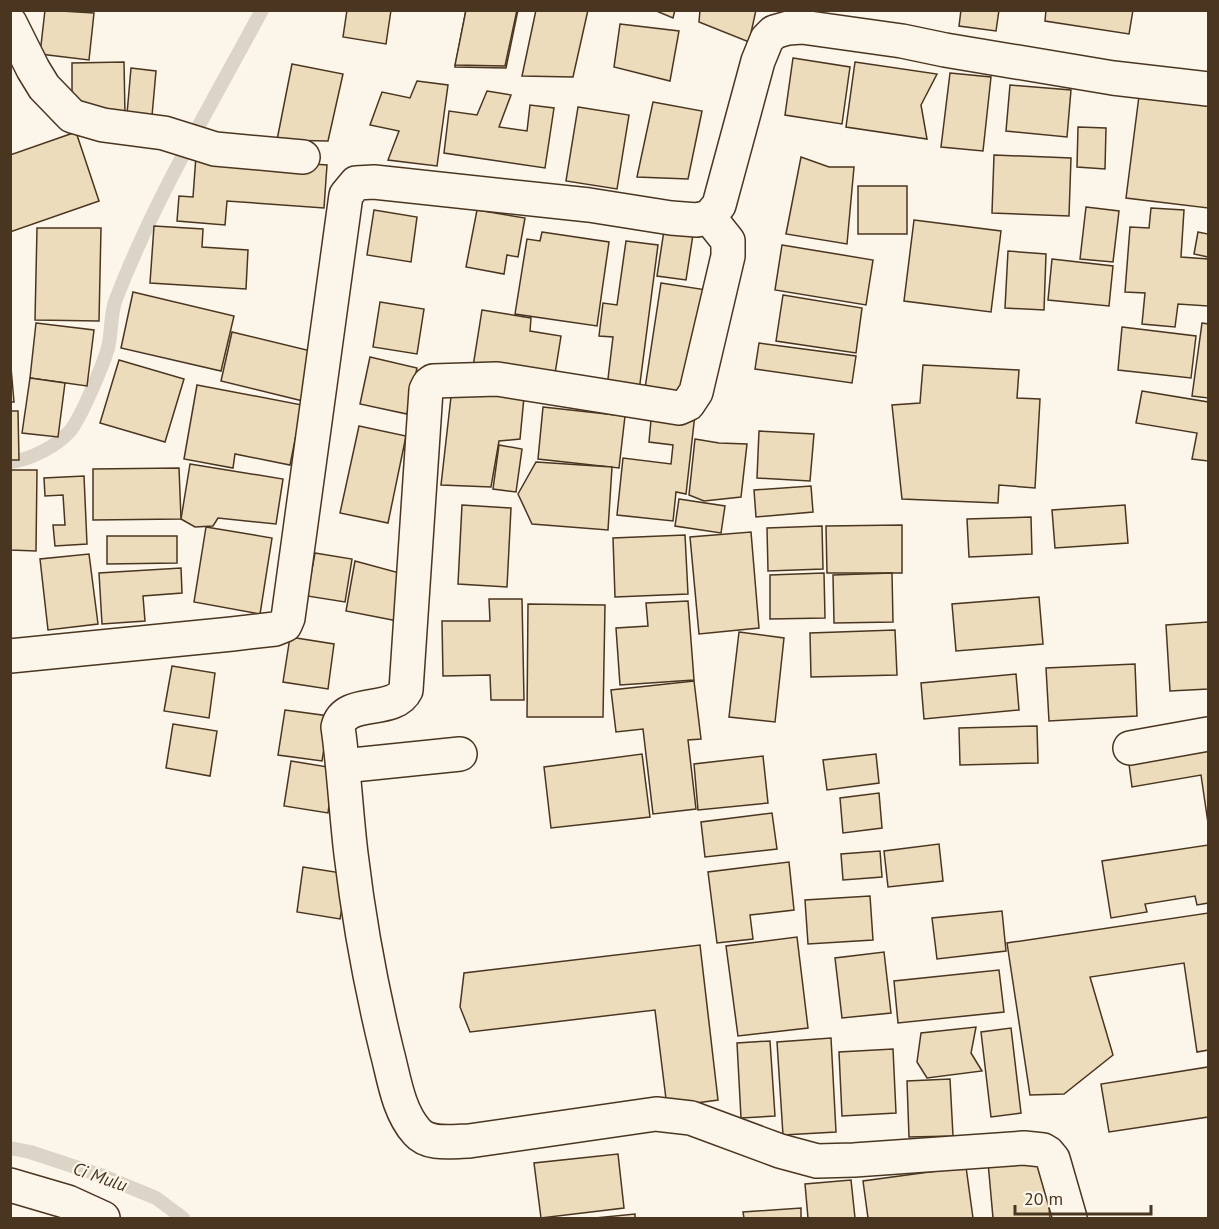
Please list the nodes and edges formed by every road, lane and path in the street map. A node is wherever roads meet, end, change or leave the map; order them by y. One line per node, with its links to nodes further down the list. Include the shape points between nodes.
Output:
1 (10, 23): 3 (street, via 44,87 72,116 103,125 164,133 214,148)
2 (1209, 89): 4 (street, via 1113,78 856,34 802,27 779,30 767,39 758,62 719,205)
3 (303, 157)
4 (709, 217): 5 (street, via 670,218 589,205 356,183 346,195 285,625 261,631); 9 (street, via 728,241 728,256 696,392 688,404 679,408 498,379 451,379 429,384 406,686 398,700 340,718)
5 (10, 656)
6 (1209, 734): 7 (street)
7 (1130, 748)
8 (460, 754): 9 (street)
9 (343, 766): 12 (street, via 351,853 373,998 400,1100 409,1122 423,1137 444,1142 469,1141 672,1114 818,1161 1033,1148 1052,1157)
10 (10, 1185): 11 (street, via 68,1202)
11 (103, 1218)
12 (1070, 1218)

